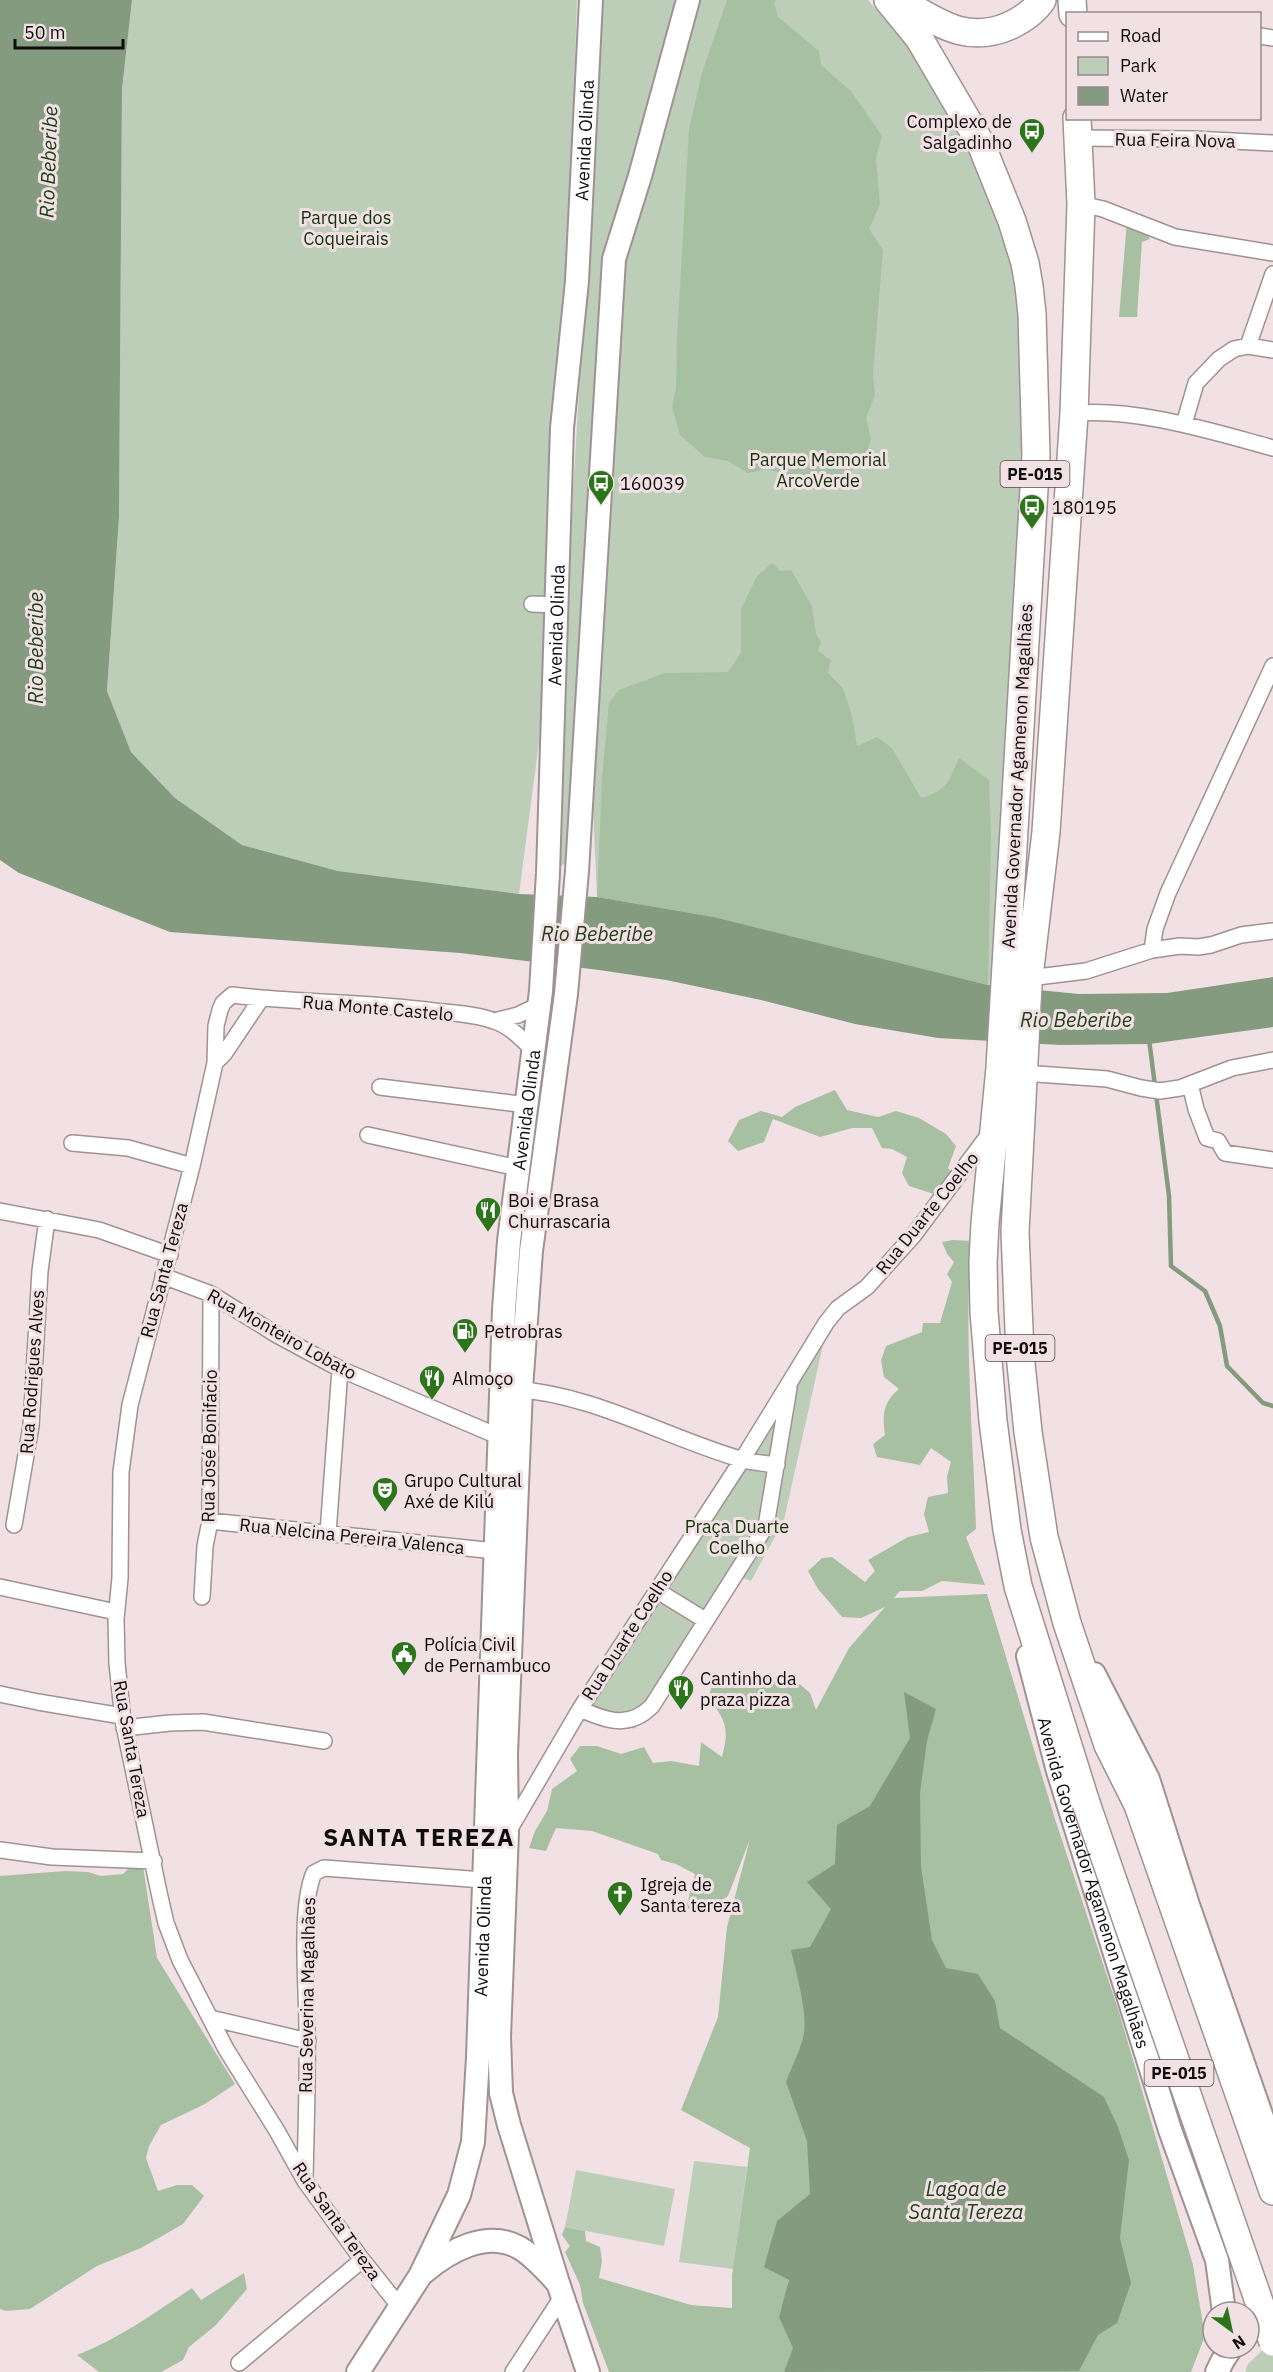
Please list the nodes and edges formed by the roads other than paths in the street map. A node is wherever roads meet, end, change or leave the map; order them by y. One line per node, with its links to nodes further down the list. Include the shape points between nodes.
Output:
1 (591, 0): 17 (main road, Avenida Olinda, via 577,281 562,428)
2 (688, 0): 46 (main road, Avenida Olinda, via 614,259 566,994)
3 (888, 0): 21 (highway, Avenida Governador Agamenon Magalhães / PE-015, via 919,38 981,144 1010,213 1029,286 1036,455)
4 (899, 0): 5 (highway, via 946,27 972,34 985,34 1013,24 1035,10)
5 (1042, 0)
6 (1077, 128): 7 (street, Rua Feira Nova); 8 (highway, Avenida Governador Agamenon Magalhães / PE-015)
7 (1273, 144)
8 (1081, 204): 9 (street, via 1175,237); 13 (highway, Avenida Governador Agamenon Magalhães / PE-015)
9 (1273, 253)
10 (1272, 277): 11 (street)
11 (1248, 345): 12 (street); 14 (street, via 1226,354 1196,383)
12 (1273, 350)
13 (1072, 414): 14 (street, via 1096,413); 21 (highway, Avenida Governador Agamenon Magalhães / PE-015, via 1046,832)
14 (1184, 424): 15 (street)
15 (1273, 448)
16 (532, 604): 17 (street)
17 (557, 605): 23 (main road, Avenida Olinda)
18 (1273, 666): 20 (street, via 1168,893)
19 (1273, 931): 20 (street, via 1198,947)
20 (1152, 950): 21 (street, via 1086,971)
21 (1021, 983): 29 (highway, Avenida Governador Agamenon Magalhães / PE-015)
22 (232, 995): 24 (street, Rua Monte Castelo); 28 (street, Rua Santa Tereza, via 220,1010)
23 (540, 998): 25 (street, Rua Monte Castelo, via 518,1015); 26 (main road, Avenida Olinda)
24 (261, 999): 25 (street, Rua Monte Castelo, via 406,1008); 28 (street)
25 (494, 1021): 26 (street, Rua Monte Castelo, via 516,1033)
26 (534, 1051): 32 (main road, Avenida Olinda)
27 (1273, 1060): 30 (street, via 1232,1068)
28 (215, 1063): 37 (street, Rua Santa Tereza)
29 (1016, 1070): 30 (street, via 1107,1079 1153,1090); 33 (highway, Avenida Governador Agamenon Magalhães / PE-015); 60 (highway, Avenida Governador Agamenon Magalhães / PE-015, via 1020,1354 1044,1537)
30 (1190, 1084): 36 (street, via 1207,1138 1216,1140 1225,1153)
31 (380, 1087): 32 (street)
32 (527, 1105): 38 (main road, Avenida Olinda)
33 (993, 1128): 45 (street, Rua Duarte Coelho, via 913,1236 867,1287 832,1315); 54 (highway, Avenida Governador Agamenon Magalhães / PE-015, via 983,1262 986,1344 1004,1508)
34 (368, 1135): 38 (street)
35 (72, 1143): 37 (street, via 128,1148)
36 (1273, 1160)
37 (192, 1166): 41 (street, Rua Santa Tereza)
38 (518, 1168): 46 (main road, Avenida Olinda, via 508,1241)
39 (0, 1211): 40 (street)
40 (47, 1219): 41 (street, via 99,1230); 51 (street, Rua Rodrigues Alves, via 31,1426)
41 (170, 1255): 42 (street, Rua Santa Tereza)
42 (163, 1276): 43 (street, Rua Monteiro Lobato); 58 (street, Rua Santa Tereza, via 139,1363 124,1448)
43 (211, 1294): 44 (street, Rua Monteiro Lobato); 50 (street, Rua José Bonifacio)
44 (340, 1369): 47 (street, Rua Monteiro Lobato); 52 (street)
45 (791, 1379): 48 (street, Rua Duarte Coelho); 49 (street, Rua Duarte Coelho)
46 (510, 1388): 47 (main road, Avenida Olinda); 48 (street, via 596,1407); 65 (main road, Avenida Olinda)
47 (500, 1437): 53 (main road, Avenida Olinda)
48 (742, 1460): 49 (street); 56 (street, Rua Duarte Coelho)
49 (777, 1465): 59 (street, Rua Duarte Coelho, via 766,1526)
50 (210, 1521): 52 (street, Rua Nelcina Pereira Valenca); 57 (street, Rua José Bonifacio)
51 (14, 1526)
52 (328, 1533): 53 (street, Rua Nelcina Pereira Valenca)
53 (495, 1551): 68 (main road, Avenida Olinda)
54 (1018, 1586): 77 (main road, Avenida Governador Agamenon Magalhães, via 1028,1660 1044,1722 1170,2130 1217,2260); 79 (highway, Avenida Governador Agamenon Magalhães / PE-015, bridge, via 1086,1803)
55 (0, 1587): 58 (street)
56 (656, 1590): 59 (street); 62 (street, Rua Duarte Coelho)
57 (202, 1597)
58 (117, 1612): 63 (street, Rua Santa Tereza)
59 (705, 1620): 62 (street, Rua Duarte Coelho, via 643,1715 604,1720)
60 (1068, 1623): 71 (main road, Avenida Governador Agamenon Magalhães, via 1148,1779); 73 (highway, Avenida Governador Agamenon Magalhães / PE-015, via 1108,1745 1138,1805)
61 (0, 1694): 63 (street)
62 (580, 1709): 65 (street, Rua Duarte Coelho)
63 (123, 1722): 64 (street, via 203,1722); 67 (street, Rua Santa Tereza)
64 (324, 1741)
65 (507, 1832): 76 (main road, Avenida Olinda, via 499,2037 501,2092)
66 (0, 1850): 67 (street, via 52,1857)
67 (153, 1861): 69 (street, Rua Santa Tereza, via 166,1923)
68 (483, 1880): 70 (street, Rua Severina Magalhães, via 324,1869 314,1873 306,1918); 75 (main road, Avenida Olinda, via 473,2142 459,2195)
69 (210, 2018): 70 (street); 72 (street, Rua Santa Tereza)
70 (308, 2041): 72 (street, Rua Severina Magalhães)
71 (1273, 2149)
72 (305, 2181): 74 (street, Rua Santa Tereza)
73 (1273, 2191)
74 (362, 2260): 78 (street, Rua Santa Tereza); 80 (street)
75 (420, 2276): 76 (main road, via 458,2250 477,2242 496,2241 518,2247 536,2260); 78 (main road, Avenida Olinda)
76 (560, 2290): 82 (street); 83 (main road, Avenida Olinda)
77 (1222, 2300)
78 (400, 2307): 81 (main road, Avenida Olinda)
79 (1273, 2342)
80 (239, 2363)
81 (358, 2372)
82 (513, 2372)
83 (588, 2372)

